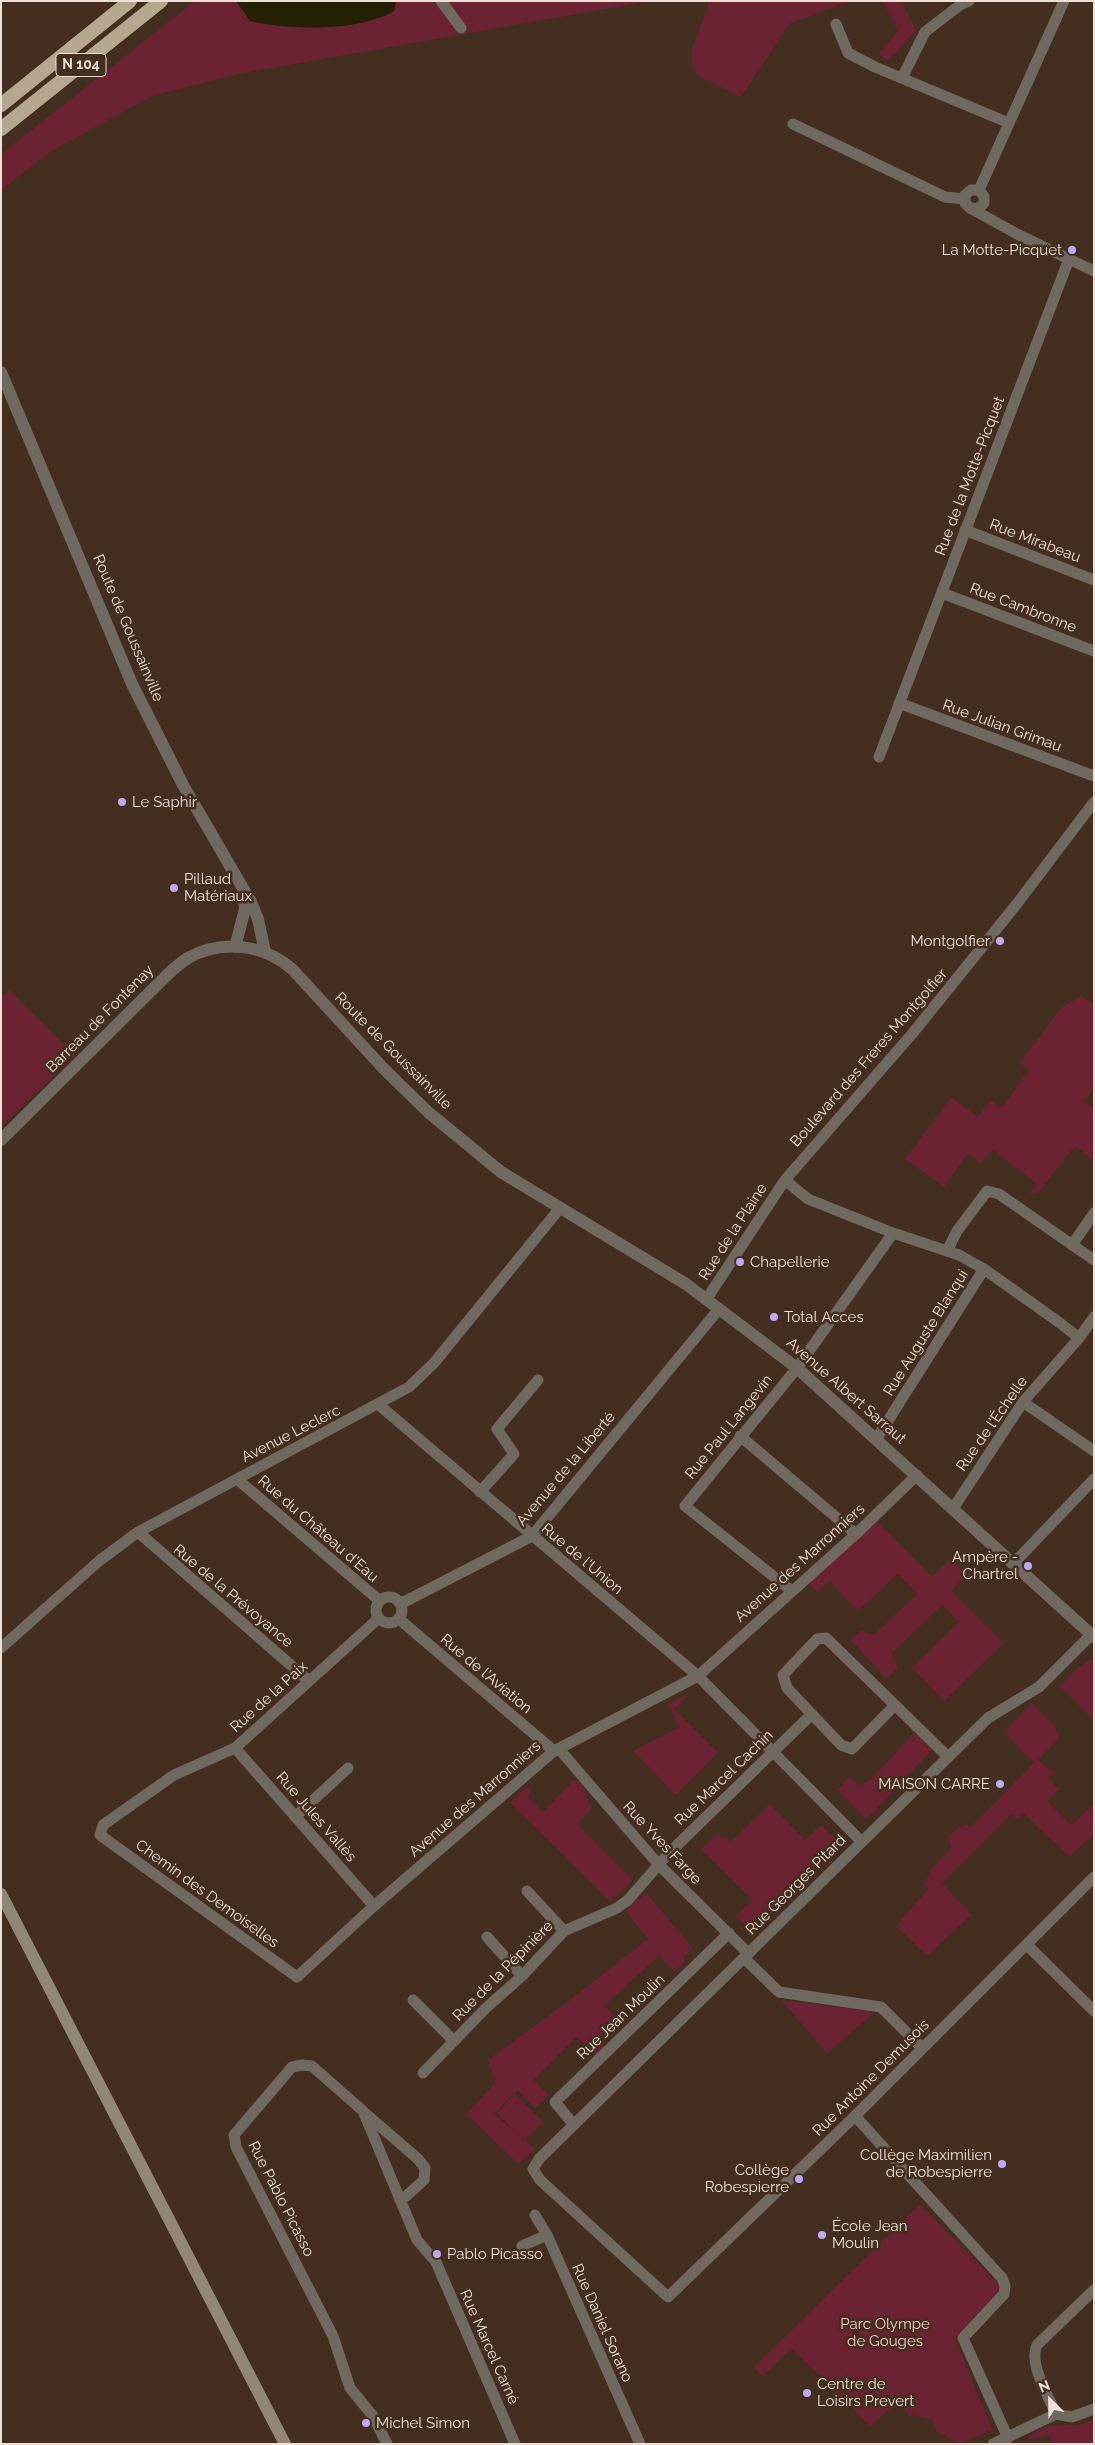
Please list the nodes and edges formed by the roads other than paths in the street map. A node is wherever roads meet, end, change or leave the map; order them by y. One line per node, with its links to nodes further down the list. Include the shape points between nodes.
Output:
1 (130, 1): 9 (highway, N 104)
2 (161, 1): 12 (highway, N 104)
3 (441, 1): 7 (street)
4 (969, 1): 8 (street, via 925,32)
5 (1064, 1): 10 (street)
6 (836, 24): 8 (street, via 848,53)
7 (461, 28)
8 (902, 78): 10 (street)
9 (1, 105)
10 (1009, 123): 13 (street)
11 (793, 124): 14 (street, via 945,197)
12 (1, 129)
13 (982, 195): 14 (street, via 971,190); 14 (street, via 978,209); 15 (street)
14 (967, 204): 15 (street)
15 (994, 222): 16 (street)
16 (1069, 259): 17 (street); 19 (street, Rue de la Motte-Picquet)
17 (1094, 270)
18 (1, 372): 28 (street, Route de Goussainville, via 132,684 183,785)
19 (965, 530): 20 (street, Rue Mirabeau); 21 (street, Rue de la Motte-Picquet)
20 (1094, 580)
21 (942, 593): 22 (street, Rue Cambronne); 23 (street, Rue de la Motte-Picquet)
22 (1094, 651)
23 (899, 704): 24 (street, Rue de la Motte-Picquet); 25 (street, Rue Julian Grimau)
24 (879, 757)
25 (1094, 776)
26 (1094, 802): 27 (street, Boulevard des Frères Montgolfier)
27 (1090, 816): 33 (street, Boulevard des Frères Montgolfier, via 912,1034)
28 (243, 888): 29 (street, Route de Goussainville, via 244,909); 30 (street, Route de Goussainville, via 255,910)
29 (236, 947): 30 (street, Route de Goussainville); 31 (street, Barreau de Fontenay, via 205,951 175,968)
30 (265, 952): 32 (street, Route de Goussainville, via 293,970 377,1062 428,1112)
31 (1, 1140)
32 (501, 1172): 34 (street, Avenue Albert Sarraut)
33 (785, 1180): 36 (street, via 808,1199); 41 (street, Rue de la Plaine)
34 (560, 1208): 41 (street, Avenue Albert Sarraut, via 686,1284); 48 (street, Avenue Leclerc, via 434,1363 409,1388)
35 (1094, 1213): 37 (street)
36 (893, 1233): 38 (street); 45 (street, Rue Paul Langevin)
37 (1072, 1245): 38 (street, via 999,1194 987,1192 957,1231); 39 (street)
38 (947, 1251): 40 (street)
39 (1094, 1260)
40 (984, 1269): 44 (street); 50 (street, Rue Auguste Blanqui)
41 (706, 1300): 42 (street, Avenue Albert Sarraut)
42 (719, 1309): 45 (street, Avenue Albert Sarraut); 59 (street, Avenue de la Liberté)
43 (1094, 1317): 44 (street, Rue de l'Échelle)
44 (1079, 1338): 47 (street, Rue de l'Échelle)
45 (797, 1368): 49 (street, Rue Paul Langevin); 50 (street, Avenue Albert Sarraut)
46 (538, 1380): 55 (street, via 497,1429 514,1454)
47 (1023, 1402): 51 (street); 56 (street, Rue de l'Échelle)
48 (379, 1406): 53 (street, Avenue Leclerc); 55 (street, Rue de l'Union)
49 (740, 1436): 58 (street); 61 (street, Rue Paul Langevin, via 685,1506)
50 (877, 1438): 52 (street, Avenue Albert Sarraut)
51 (1094, 1451)
52 (917, 1475): 56 (street, Avenue Albert Sarraut); 58 (street, Avenue des Marronniers)
53 (237, 1479): 57 (street, Avenue Leclerc); 62 (street, Rue du Château d'Eau)
54 (1094, 1480): 60 (street)
55 (480, 1492): 59 (street, Rue de l'Union)
56 (954, 1508): 60 (street, Avenue Albert Sarraut)
57 (138, 1532): 67 (street, Avenue Leclerc, via 99,1561); 69 (street, Rue de la Prévoyance)
58 (856, 1534): 61 (street, Avenue des Marronniers)
59 (532, 1536): 63 (street, Avenue de la Liberté); 68 (street, Rue de l'Union)
60 (1014, 1563): 66 (street, Avenue Albert Sarraut)
61 (792, 1591): 68 (street, Avenue des Marronniers)
62 (380, 1601): 63 (street, via 392,1597); 64 (street, via 376,1608)
63 (399, 1602): 65 (street, via 402,1609)
64 (379, 1618): 65 (street, via 386,1623); 69 (street, Rue de la Paix)
65 (399, 1619): 73 (street, Rue de l'Aviation)
66 (1091, 1632): 75 (street, Rue Georges Pitard, via 1038,1687 994,1712)
67 (1, 1648)
68 (698, 1676): 73 (street, Avenue des Marronniers); 74 (street, Rue de l'Union)
69 (309, 1681): 72 (street, Rue de la Paix)
70 (895, 1705): 71 (street, via 852,1749 841,1745); 71 (street, via 826,1638 817,1639 783,1675 787,1688); 75 (street)
71 (812, 1714): 74 (street, Rue Marcel Cachin)
72 (235, 1748): 77 (street, Rue Jules Vallès); 78 (street, Rue de la Paix, via 174,1775 103,1825)
73 (556, 1750): 80 (street, Rue Yves Farge); 84 (street, Avenue des Marronniers)
74 (772, 1751): 79 (street, Rue de l'Union); 80 (street, Rue Marcel Cachin)
75 (948, 1757): 79 (street, Rue Georges Pitard)
76 (348, 1768): 77 (street)
77 (295, 1816): 84 (street, Rue Jules Vallès)
78 (100, 1835): 91 (street, Chemin des Demoiselles)
79 (861, 1841): 90 (street, Rue Georges Pitard)
80 (658, 1864): 85 (street, Rue Marcel Cachin, via 628,1900); 87 (street, Rue Yves Farge)
81 (1094, 1877): 89 (street, Rue Antoine Demusois)
82 (527, 1891): 86 (street)
83 (1, 1894): 111 (main road)
84 (374, 1906): 91 (street, Avenue des Marronniers)
85 (617, 1908): 86 (street, Rue de la Pépinière)
86 (564, 1931): 92 (street, Rue de la Pépinière)
87 (729, 1934): 90 (street, Rue Yves Farge); 100 (street, Rue Jean Moulin, via 555,2102)
88 (487, 1937): 92 (street)
89 (1027, 1945): 94 (street); 96 (street, Rue Antoine Demusois)
90 (747, 1956): 96 (street, Rue Yves Farge, via 779,1992 881,2007); 100 (street, Rue Georges Pitard)
91 (298, 1976)
92 (522, 1976): 95 (street, Rue de la Pépinière)
93 (413, 2000): 95 (street)
94 (1094, 2011)
95 (454, 2041): 97 (street, Rue de la Pépinière)
96 (922, 2048): 99 (street, Rue Antoine Demusois)
97 (423, 2073)
98 (363, 2111): 102 (street, Rue Pablo Picasso); 102 (street, Rue Pablo Picasso, via 424,2168 424,2180 405,2197); 112 (street, Rue Pablo Picasso, via 312,2066 292,2067 234,2135 236,2147 341,2354 350,2388 373,2416)
99 (855, 2116): 101 (street, Rue Antoine Demusois, via 668,2297); 110 (street, via 1002,2278 1004,2294 963,2338)
100 (574, 2125): 101 (street, Rue Georges Pitard, via 539,2159)
101 (533, 2170)
102 (399, 2198): 106 (street, Rue Pablo Picasso, via 417,2240)
103 (535, 2215): 104 (street, Rue Daniel Sorano)
104 (547, 2235): 105 (street); 114 (street, Rue Daniel Sorano)
105 (522, 2246)
106 (436, 2262): 113 (street, Rue Marcel Carné)
107 (1094, 2290): 109 (street, via 1034,2350 1034,2362)
108 (1094, 2409): 109 (street, via 1072,2418)
109 (1056, 2414): 110 (street)
110 (1013, 2439): 115 (street)
111 (285, 2444)
112 (387, 2444)
113 (515, 2444)
114 (640, 2444)
115 (994, 2444)

